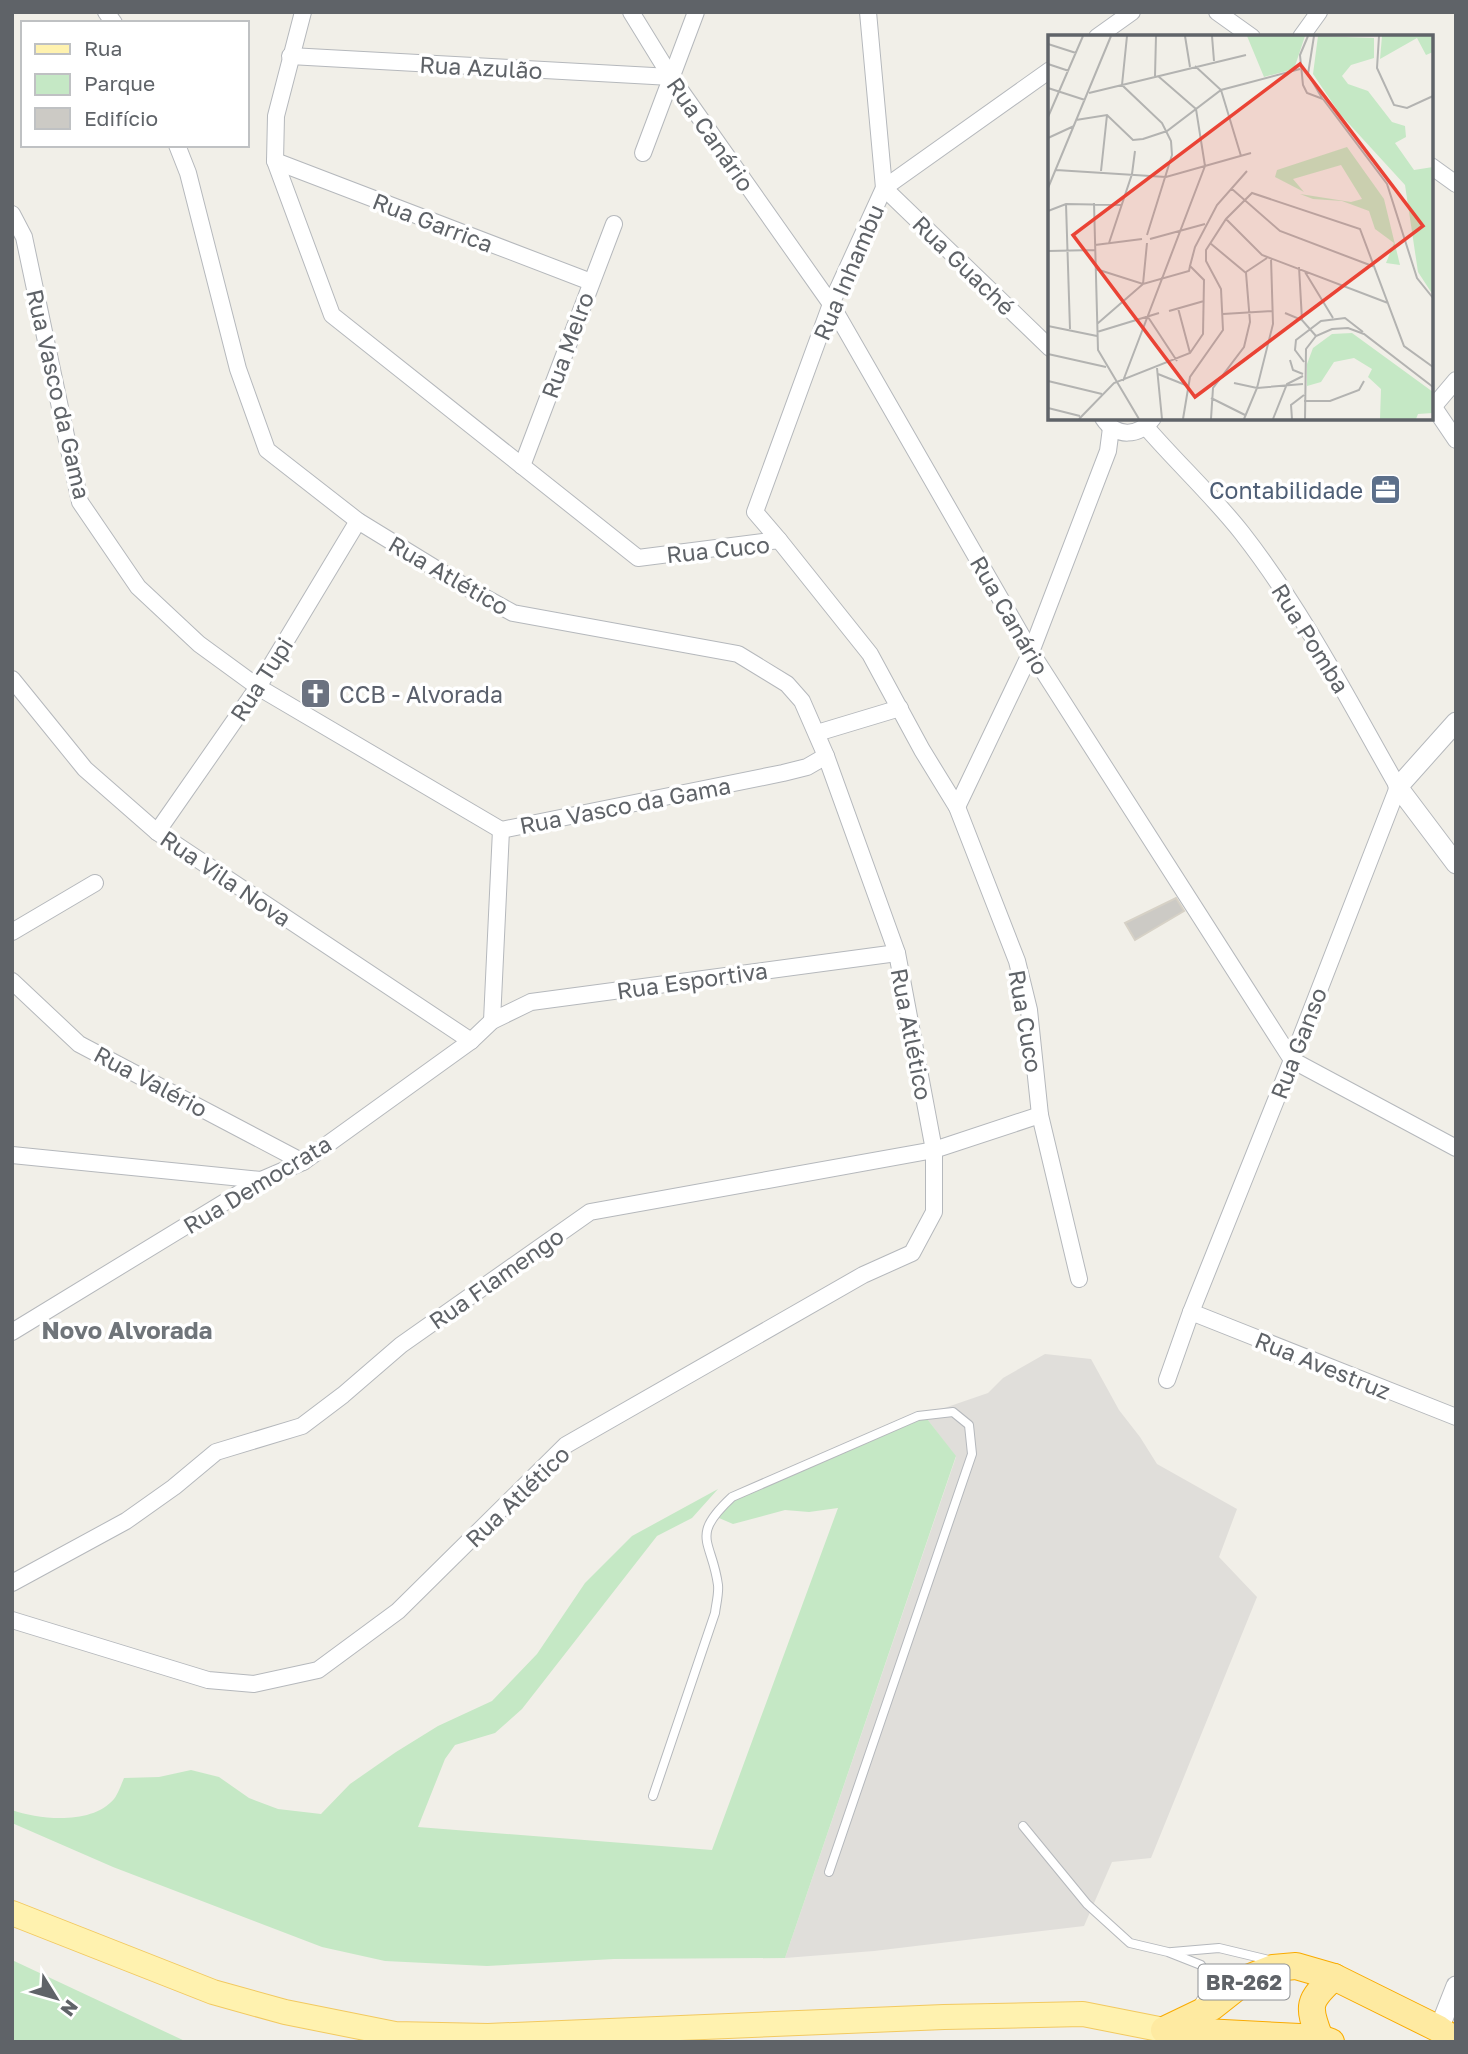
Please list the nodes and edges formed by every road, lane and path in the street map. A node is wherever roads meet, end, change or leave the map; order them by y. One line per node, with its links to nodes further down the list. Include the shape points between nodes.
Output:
1 (303, 12): 11 (street, Rua Cuco)
2 (631, 12): 13 (street, Rua Canário)
3 (696, 12): 13 (street)
4 (868, 12): 19 (street)
5 (1132, 12): 8 (street)
6 (1217, 12): 9 (street)
7 (1319, 12): 10 (street)
8 (1100, 35)
9 (1249, 35)
10 (1302, 35)
11 (290, 56): 13 (street, Rua Azulão); 16 (street, Rua Cuco, via 276,116)
12 (1048, 71): 19 (street, Rua Inhambu)
13 (671, 78): 15 (street); 23 (street, Rua Canário)
14 (178, 147): 32 (street, Rua Atlético, via 238,369 267,450)
15 (643, 153)
16 (275, 160): 22 (street, Rua Garrica); 31 (street, Rua Cuco, via 332,315)
17 (1433, 167): 18 (street)
18 (1456, 184)
19 (884, 188): 23 (street, Rua Inhambu); 24 (street, Rua Guaché)
20 (12, 214): 36 (street, Rua Vasco da Gama, via 24,237 80,502 138,587 199,644)
21 (614, 224): 22 (street, Rua Melro)
22 (591, 282): 31 (street, Rua Melro)
23 (831, 304): 33 (street, Rua Inhambu, via 755,512); 34 (street, Rua Canário)
24 (1048, 346)
25 (1456, 380): 26 (street)
26 (1433, 403)
27 (1433, 406): 30 (street)
28 (1107, 423): 29 (street, via 1129,433); 34 (street, via 1108,451)
29 (1149, 423): 41 (street, Rua Pomba, via 1270,572)
30 (1456, 440)
31 (522, 466): 33 (street, Rua Cuco, via 638,558)
32 (358, 521): 36 (street, Rua Tupi); 39 (street, Rua Atlético, via 513,614 738,654 787,684 802,701)
33 (779, 540): 37 (street, Rua Cuco, via 870,654)
34 (1031, 652): 42 (street); 52 (street, Rua Canário)
35 (12, 679): 44 (street, Rua Vila Nova, via 85,769)
36 (258, 687): 43 (street, Rua Vasco da Gama); 44 (street, Rua Tupi)
37 (900, 708): 39 (street); 42 (street, Rua Cuco)
38 (1456, 722): 41 (street, Rua Ganso)
39 (817, 733): 40 (street, Rua Atlético)
40 (826, 756): 43 (street, Rua Vasco da Gama, via 783,773); 48 (street, Rua Atlético)
41 (1398, 787): 45 (street, Rua Pomba); 52 (street, Rua Ganso)
42 (957, 807): 53 (street, Rua Cuco, via 1017,961 1029,1010)
43 (501, 830): 50 (street)
44 (157, 832): 51 (street, Rua Vila Nova)
45 (1456, 864)
46 (95, 883): 47 (street)
47 (12, 932)
48 (897, 953): 50 (street, Rua Esportiva, via 531,1002); 55 (street, Rua Atlético)
49 (12, 981): 57 (street, Rua Valério, via 79,1044)
50 (492, 1021): 51 (street, Rua Democrata)
51 (471, 1041): 57 (street, Rua Democrata)
52 (1292, 1060): 54 (street, Rua Canário); 60 (street, Rua Ganso)
53 (1040, 1115): 55 (street, Rua Flamengo); 59 (street, Rua Cuco)
54 (1456, 1148)
55 (934, 1150): 64 (street, Rua Flamengo, via 590,1212 401,1345 302,1426 216,1452 126,1521); 65 (street, Rua Atlético, via 934,1212 912,1253 863,1275 566,1445 398,1611 318,1670 254,1684 208,1680)
56 (12, 1155): 58 (street)
57 (303, 1162): 58 (street, Rua Democrata)
58 (261, 1180): 61 (street, Rua Democrata)
59 (1079, 1279)
60 (1191, 1312): 62 (street, Rua Ganso); 63 (street, Rua Avestruz)
61 (12, 1332)
62 (1167, 1380)
63 (1456, 1417)
64 (12, 1584)
65 (12, 1620)
66 (653, 1796): 68 (lane, via 715,1613 718,1587 705,1541 712,1515 732,1497 918,1416 953,1412 969,1424 972,1454)
67 (1023, 1826): 70 (lane, via 1087,1904 1130,1943)
68 (828, 1872)
69 (12, 1913): 75 (main road, BR-262, via 213,1992 395,2034 488,2036 1083,2014)
70 (1168, 1952): 71 (lane, via 1219,1948); 74 (lane, via 1201,1965 1209,1978)
71 (1296, 1966): 72 (highway, BR-262); 74 (highway, BR-262, via 1250,1977 1212,2007)
72 (1334, 1977): 76 (highway, BR-262); 77 (highway, BR-262, via 1315,1994 1310,2013)
73 (1456, 1986): 76 (street)
74 (1189, 2018): 75 (highway, BR-262)
75 (1164, 2030): 77 (highway, BR-262)
76 (1447, 2035)
77 (1326, 2040)

